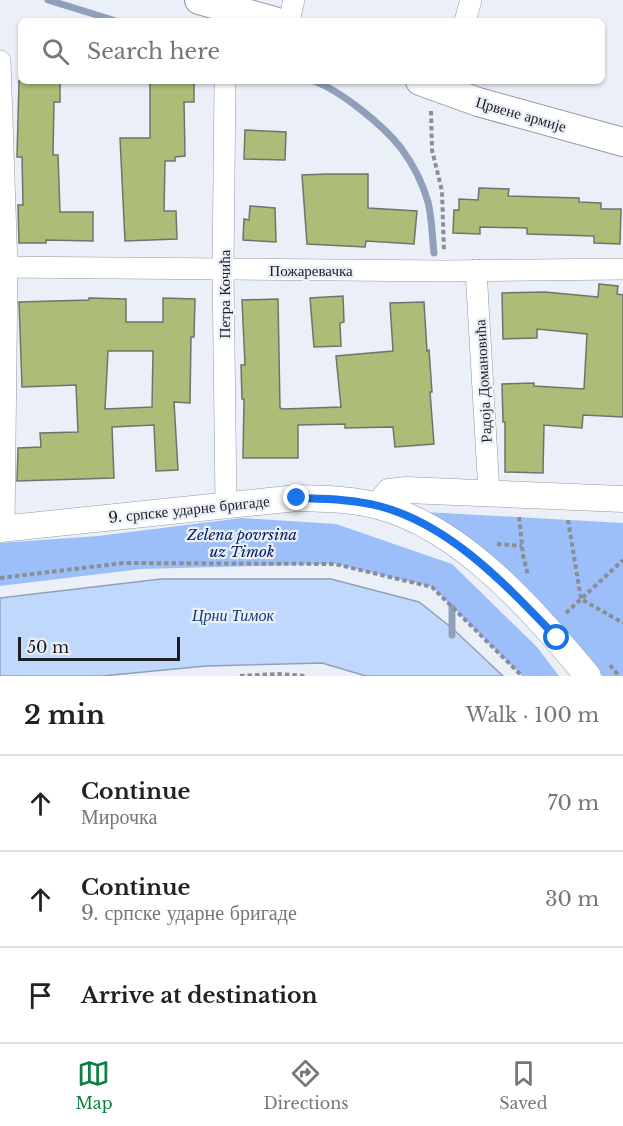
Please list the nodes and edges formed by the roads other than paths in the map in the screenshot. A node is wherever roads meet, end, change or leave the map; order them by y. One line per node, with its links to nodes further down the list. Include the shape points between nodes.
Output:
1 (199, 0): 4 (main road)
2 (294, 0): 5 (street)
3 (471, 0): 6 (street)
4 (263, 18)
5 (290, 18)
6 (466, 18)
7 (0, 61): 11 (street)
8 (225, 84): 12 (street, Петра Кочића)
9 (436, 85): 10 (main road, Црвене армије, via 514,113)
10 (623, 142)
11 (4, 267): 12 (street, Пожаревачка); 19 (street)
12 (223, 269): 14 (street, Пожаревачка); 17 (street, Петра Кочића)
13 (623, 269): 14 (street, Пожаревачка)
14 (476, 270): 15 (street, Радоја Домановића)
15 (489, 492): 16 (street); 18 (street, via 397,490 385,496)
16 (623, 499)
17 (226, 504): 18 (street, 9. српске ударне бригаде, via 297,498); 19 (street, 9. српске ударне бригаде)
18 (378, 506): 20 (street, 9. српске ударне бригаде, via 430,528 477,561 557,638)
19 (2, 529)
20 (596, 667)

